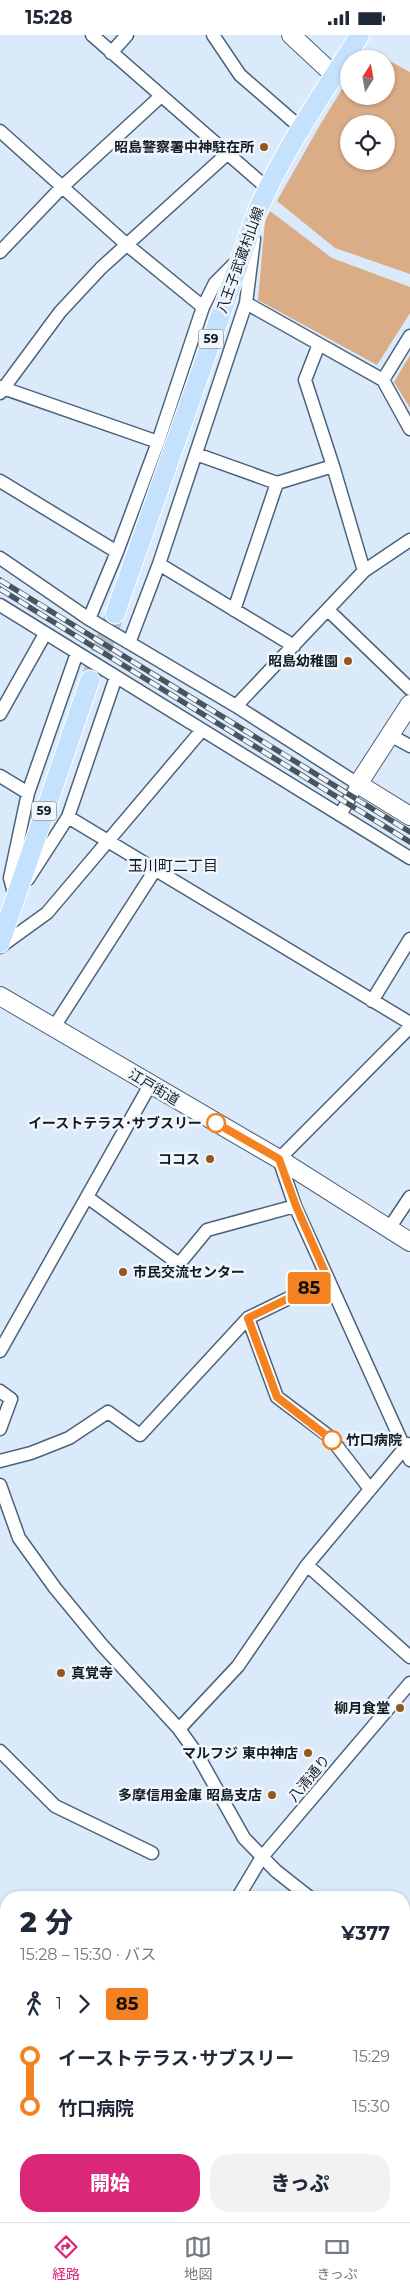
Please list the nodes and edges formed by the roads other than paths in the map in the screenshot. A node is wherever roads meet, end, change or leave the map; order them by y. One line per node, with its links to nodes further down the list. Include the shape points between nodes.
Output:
1 (92, 35): 6 (street)
2 (127, 35): 6 (street)
3 (213, 35): 9 (street, via 240,75)
4 (291, 35): 7 (main road)
5 (360, 35): 7 (main road, 八王子武蔵村山線 / 59)
6 (111, 53): 8 (street)
7 (334, 75): 9 (main road, 八王子武蔵村山線 / 59)
8 (161, 96): 11 (street); 12 (street)
9 (300, 127): 13 (main road, 八王子武蔵村山線 / 59)
10 (0, 131): 12 (street)
11 (228, 153): 13 (street); 15 (street)
12 (62, 187): 15 (street); 16 (street)
13 (267, 188): 14 (main road, 八王子武蔵村山線 / 59)
14 (257, 212): 17 (main road, 八王子武蔵村山線 / 59); 18 (street)
15 (126, 244): 19 (street); 23 (street, via 60,312)
16 (0, 252)
17 (240, 258): 19 (street, via 215,283); 38 (main road, 八王子武蔵村山線 / 59)
18 (246, 303): 21 (street); 26 (street)
19 (203, 307): 25 (street)
20 (410, 336): 22 (street)
21 (319, 344): 22 (street); 27 (street, via 305,380)
22 (383, 380): 24 (street)
23 (1, 389): 25 (street)
24 (410, 429)
25 (158, 441): 31 (street)
26 (196, 454): 29 (street); 33 (street)
27 (333, 466): 29 (street); 34 (street)
28 (0, 481): 31 (street)
29 (277, 483): 36 (street)
30 (410, 540): 34 (street)
31 (117, 551): 39 (street)
32 (0, 558): 39 (street)
33 (159, 564): 36 (street); 41 (street)
34 (364, 571): 37 (street)
35 (0, 605): 40 (street)
36 (234, 610): 42 (street)
37 (328, 610): 42 (street); 46 (street)
38 (115, 614)
39 (89, 619): 41 (street)
40 (45, 634): 43 (street); 49 (street)
41 (129, 643): 48 (street)
42 (294, 646): 48 (street)
43 (77, 653): 44 (street); 55 (street)
44 (116, 677): 50 (street); 58 (street)
45 (90, 680): 62 (main road, 59)
46 (410, 689)
47 (410, 704): 51 (main road)
48 (236, 707): 54 (street)
49 (0, 714)
50 (202, 731): 56 (street); 59 (street)
51 (390, 735): 52 (street); 54 (main road)
52 (410, 746)
53 (0, 776): 55 (street)
54 (358, 785): 56 (street); 57 (main road)
55 (28, 793): 62 (street, via 10,878)
56 (341, 813): 60 (street)
57 (410, 816)
58 (68, 817): 59 (street); 62 (street)
59 (109, 842): 61 (street); 64 (street, via 47,913)
60 (410, 858)
61 (155, 870): 66 (street); 68 (street)
62 (15, 897): 64 (main road, 59)
63 (410, 939): 66 (street)
64 (0, 945)
65 (0, 996): 68 (main road, 江戸街道)
66 (372, 1001): 67 (street)
67 (410, 1025): 70 (street)
68 (54, 1027): 69 (main road, 江戸街道)
69 (150, 1085): 70 (main road, 江戸街道); 71 (street)
70 (279, 1159): 73 (street); 74 (main road, 江戸街道)
71 (87, 1197): 73 (street, via 179,1264 207,1230); 78 (street)
72 (410, 1197): 74 (street)
73 (296, 1206): 76 (street)
74 (390, 1227): 75 (main road, 江戸街道)
75 (410, 1242)
76 (328, 1279): 77 (street); 81 (street)
77 (248, 1318): 83 (street, via 140,1435 108,1412 69,1438); 85 (street, via 277,1397 330,1437)
78 (0, 1351)
79 (0, 1391): 80 (street, via 10,1399)
80 (0, 1429)
81 (407, 1445): 82 (street); 85 (street)
82 (410, 1460)
83 (0, 1461)
84 (0, 1485): 89 (street, via 19,1538 31,1557 79,1618)
85 (370, 1489): 86 (street)
86 (307, 1565): 87 (street); 89 (street, via 238,1666)
87 (410, 1657)
88 (410, 1683): 92 (street, 八清通り)
89 (179, 1729): 92 (street, via 197,1754 244,1838)
90 (0, 1751): 91 (street, via 55,1806)
91 (152, 1853)
92 (262, 1857): 93 (street, 八清通り); 94 (street)
93 (242, 1891)
94 (301, 1891)

